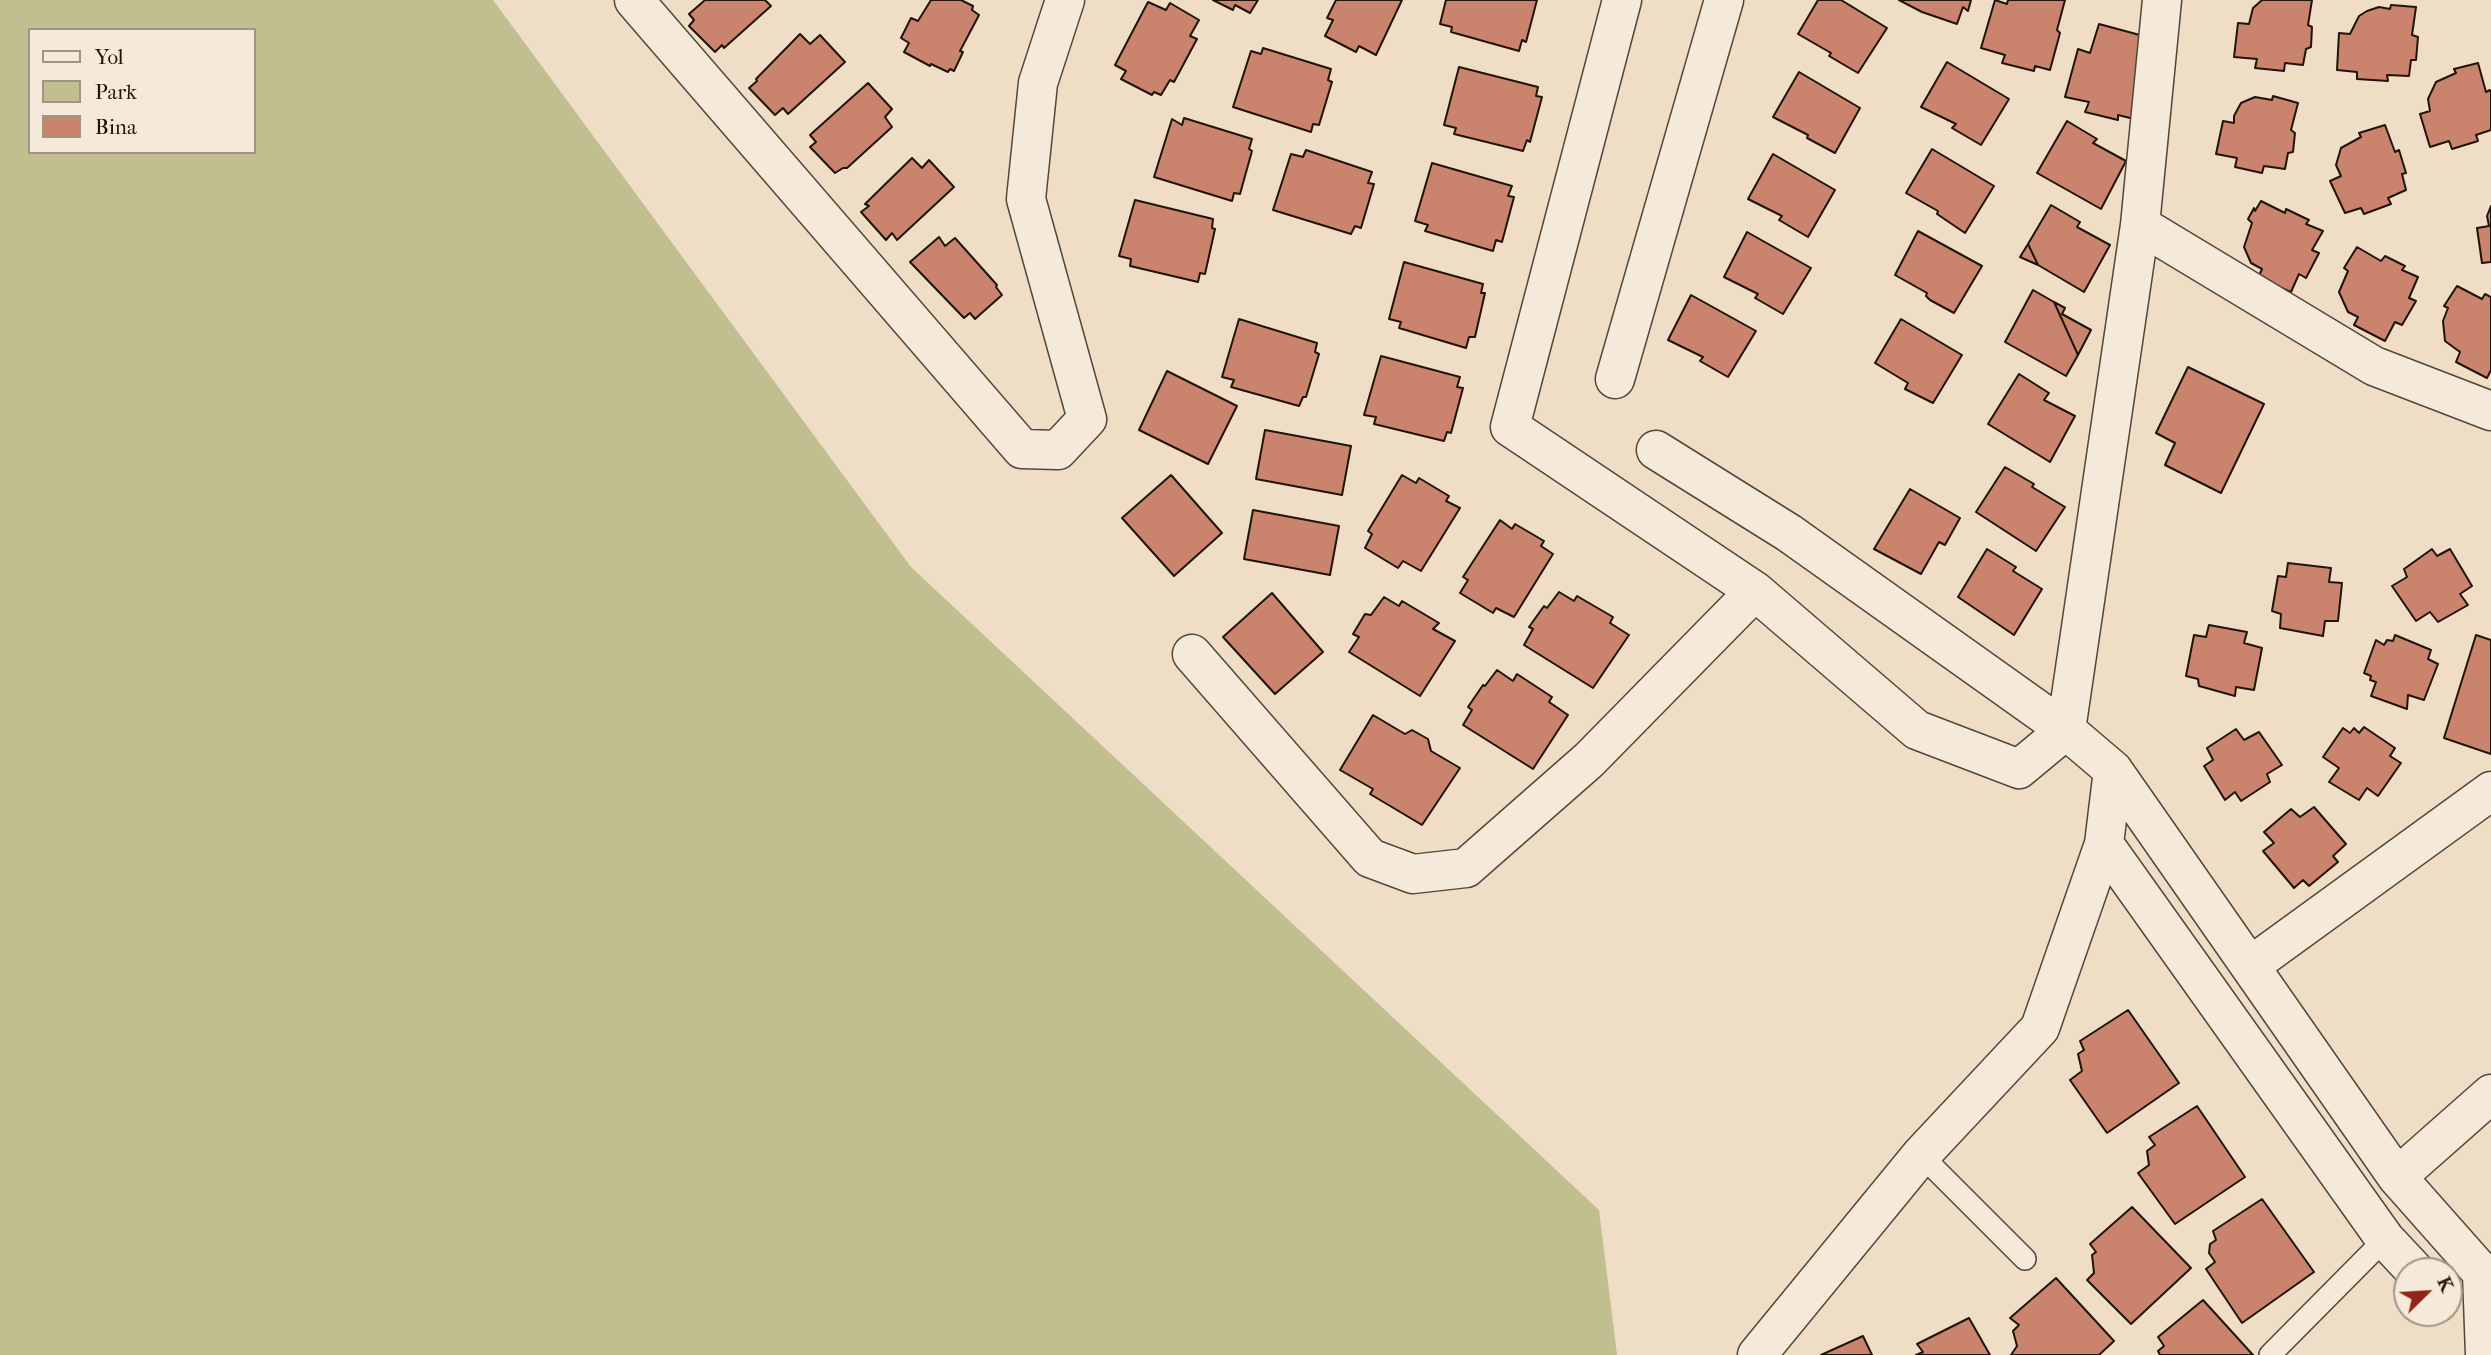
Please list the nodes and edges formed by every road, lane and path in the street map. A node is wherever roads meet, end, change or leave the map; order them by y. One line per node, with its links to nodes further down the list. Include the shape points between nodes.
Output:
1 (634, 0): 2 (street, via 1021,449 1058,450 1087,419 1026,199 1038,83)
2 (1065, 0)
3 (1622, 0): 10 (street, via 1510,426)
4 (1724, 0): 7 (street)
5 (2162, 0): 6 (street)
6 (2140, 225): 8 (street, via 2374,366); 12 (street)
7 (1615, 379)
8 (2491, 411)
9 (1656, 450): 12 (street, via 1789,533)
10 (1755, 591): 11 (street, via 1589,760 1466,868 1413,874 1370,858); 12 (street, via 1917,730 2019,769)
11 (1192, 654)
12 (2066, 730): 13 (street)
13 (2113, 770): 15 (street); 16 (street)
14 (2491, 791): 16 (street)
15 (2104, 844): 18 (street, via 2040,1028); 20 (street)
16 (2250, 966): 19 (street)
17 (2491, 1094): 19 (street)
18 (1921, 1155): 22 (lane); 24 (street)
19 (2397, 1177): 23 (street)
20 (2385, 1239): 21 (street); 25 (lane)
21 (2401, 1257)
22 (2025, 1259)
23 (2474, 1276): 26 (street)
24 (1757, 1355)
25 (2270, 1355)
26 (2485, 1355)

